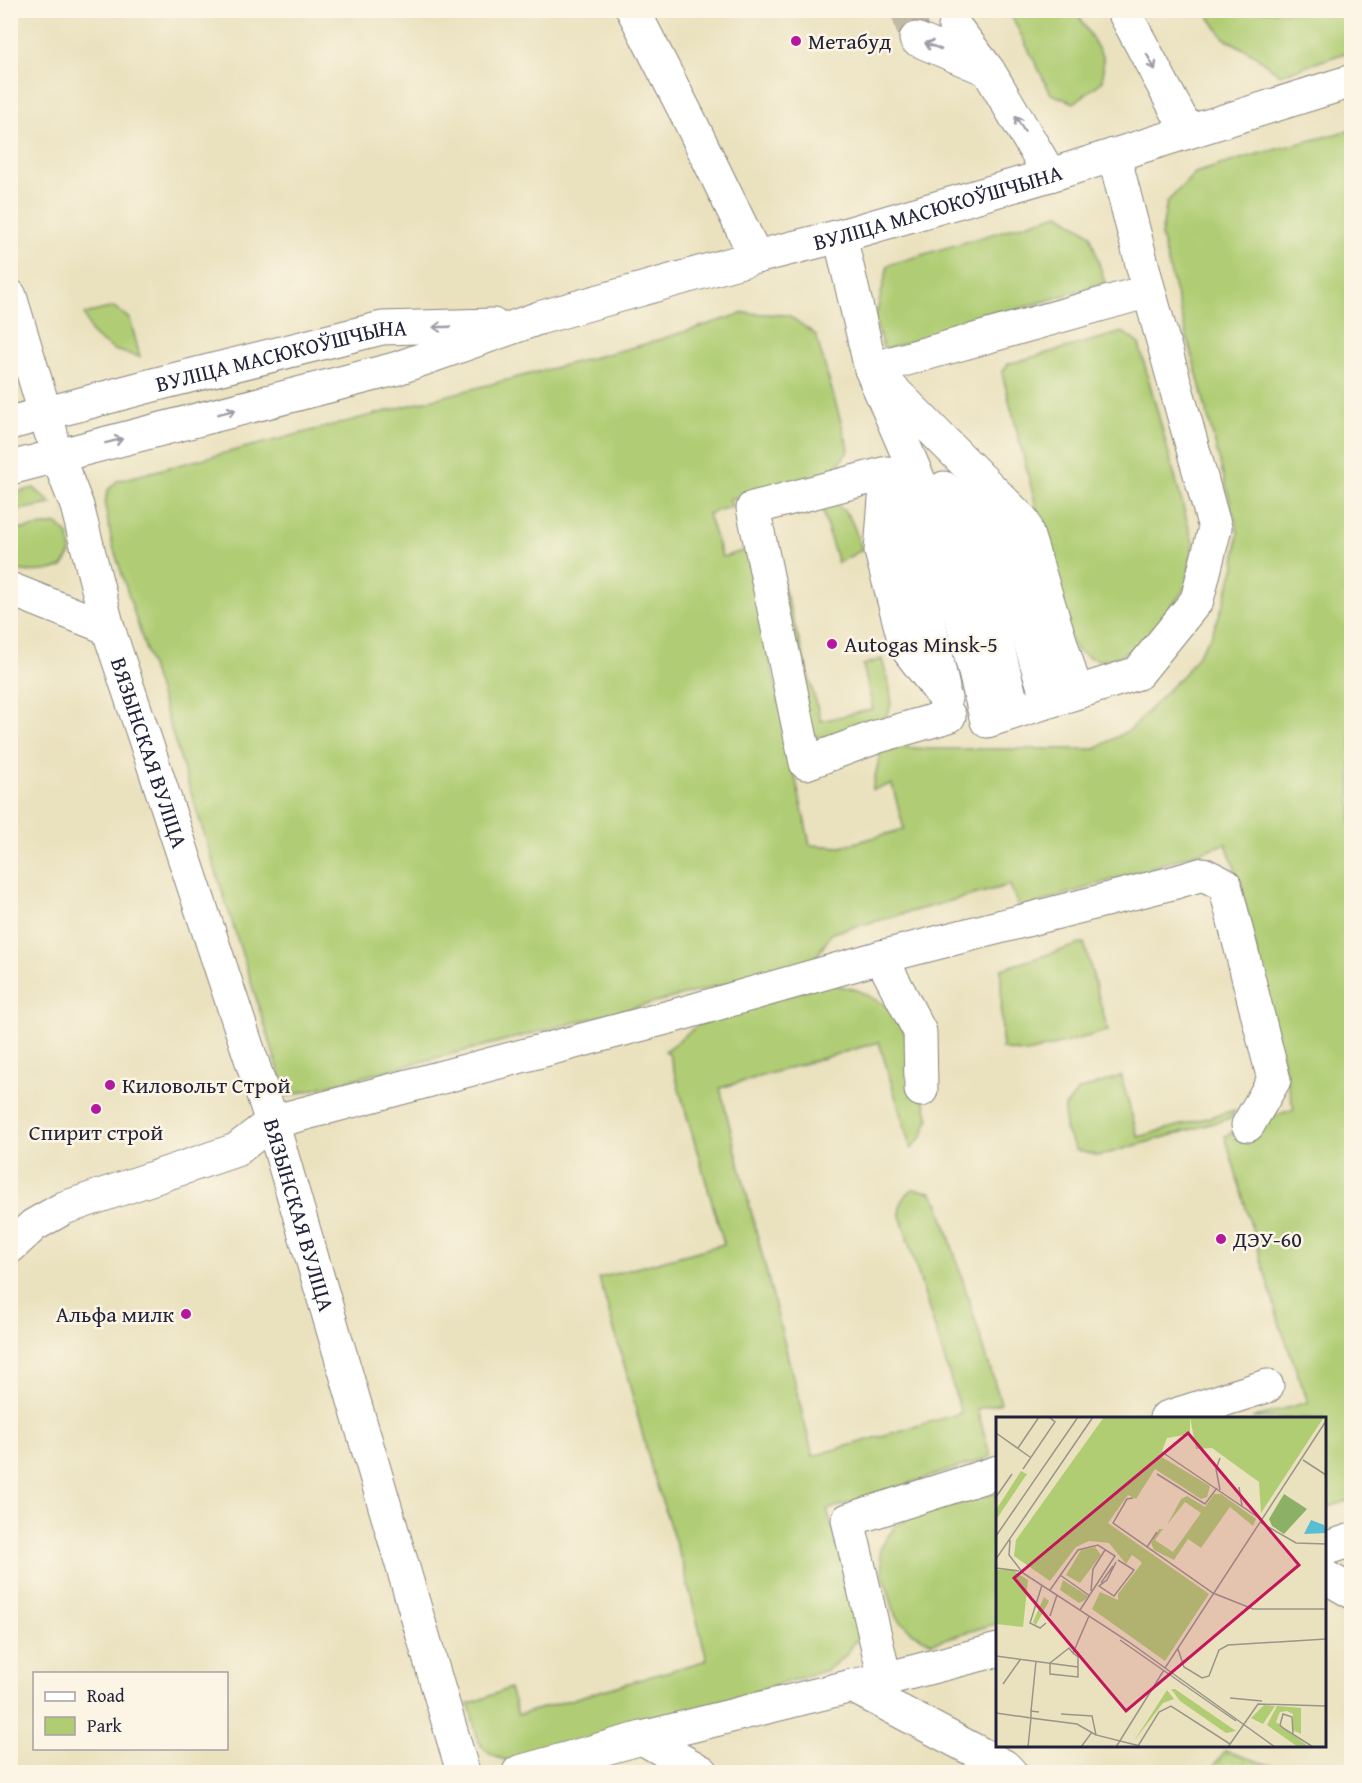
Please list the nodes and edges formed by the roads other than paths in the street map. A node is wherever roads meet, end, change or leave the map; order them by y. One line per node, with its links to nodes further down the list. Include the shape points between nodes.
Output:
1 (633, 10): 11 (main road)
2 (1123, 10): 7 (main road, one-way to 7)
3 (955, 27): 5 (main road)
4 (916, 39): 5 (main road, one-way to 4)
5 (988, 70): 9 (main road, one-way to 5)
6 (1352, 81): 7 (main road, ВУЛІЦА МАСЮКОЎШЧЫНА)
7 (1188, 132): 8 (main road, ВУЛІЦА МАСЮКОЎШЧЫНА)
8 (1114, 155): 9 (main road, ВУЛІЦА МАСЮКОЎШЧЫНА); 12 (main road)
9 (1050, 175): 10 (main road, ВУЛІЦА МАСЮКОЎШЧЫНА)
10 (840, 236): 11 (main road, ВУЛІЦА МАСЮКОЎШЧЫНА); 15 (main road)
11 (756, 257): 14 (main road, ВУЛІЦА МАСЮКОЎШЧЫНА)
12 (1149, 291): 15 (main road); 23 (main road, via 1215,528 1197,600 1138,673)
13 (10, 296): 16 (main road, ВЯЗЫНСКАЯ ВУЛІЦА)
14 (522, 324): 16 (main road, ВУЛІЦА МАСЮКОЎШЧЫНА, one-way to 16, via 382,328); 18 (main road, ВУЛІЦА МАСЮКОЎШЧЫНА, one-way to 14, via 395,369)
15 (872, 369): 20 (main road); 23 (main road, via 994,523); 25 (main road, via 939,527)
16 (45, 413): 17 (main road, ВУЛІЦА МАСЮКОЎШЧЫНА); 18 (main road, ВЯЗЫНСКАЯ ВУЛІЦА)
17 (10, 423)
18 (57, 455): 19 (main road, ВУЛІЦА МАСЮКОЎШЧЫНА); 22 (main road, ВЯЗЫНСКАЯ ВУЛІЦА, via 76,506)
19 (10, 468)
20 (887, 473): 24 (main road, via 912,543); 24 (main road, via 753,508 806,763)
21 (10, 589): 22 (main road)
22 (108, 628): 28 (main road, ВЯЗЫНСКАЯ ВУЛІЦА)
23 (1062, 696): 25 (main road)
24 (947, 707): 25 (main road, via 962,726)
25 (1000, 716)
26 (881, 957): 27 (main road, via 920,1032); 28 (main road); 29 (main road, via 1203,874 1226,885 1274,1080)
27 (921, 1090)
28 (272, 1122): 30 (main road, via 236,1150 64,1208 34,1225); 42 (main road, ВЯЗЫНСКАЯ ВУЛІЦА)
29 (1248, 1125)
30 (10, 1247)
31 (1267, 1386): 32 (main road)
32 (1172, 1417)
33 (996, 1473): 39 (main road, via 848,1520)
34 (1352, 1540): 35 (main road)
35 (1326, 1548)
36 (1326, 1577): 37 (main road)
37 (1352, 1592)
38 (996, 1651): 39 (main road)
39 (885, 1680): 40 (main road)
40 (852, 1686): 41 (main road); 45 (main road, via 1004,1766)
41 (642, 1738): 43 (main road); 44 (main road)
42 (456, 1771)
43 (519, 1773)
44 (702, 1773)
45 (1010, 1773)

